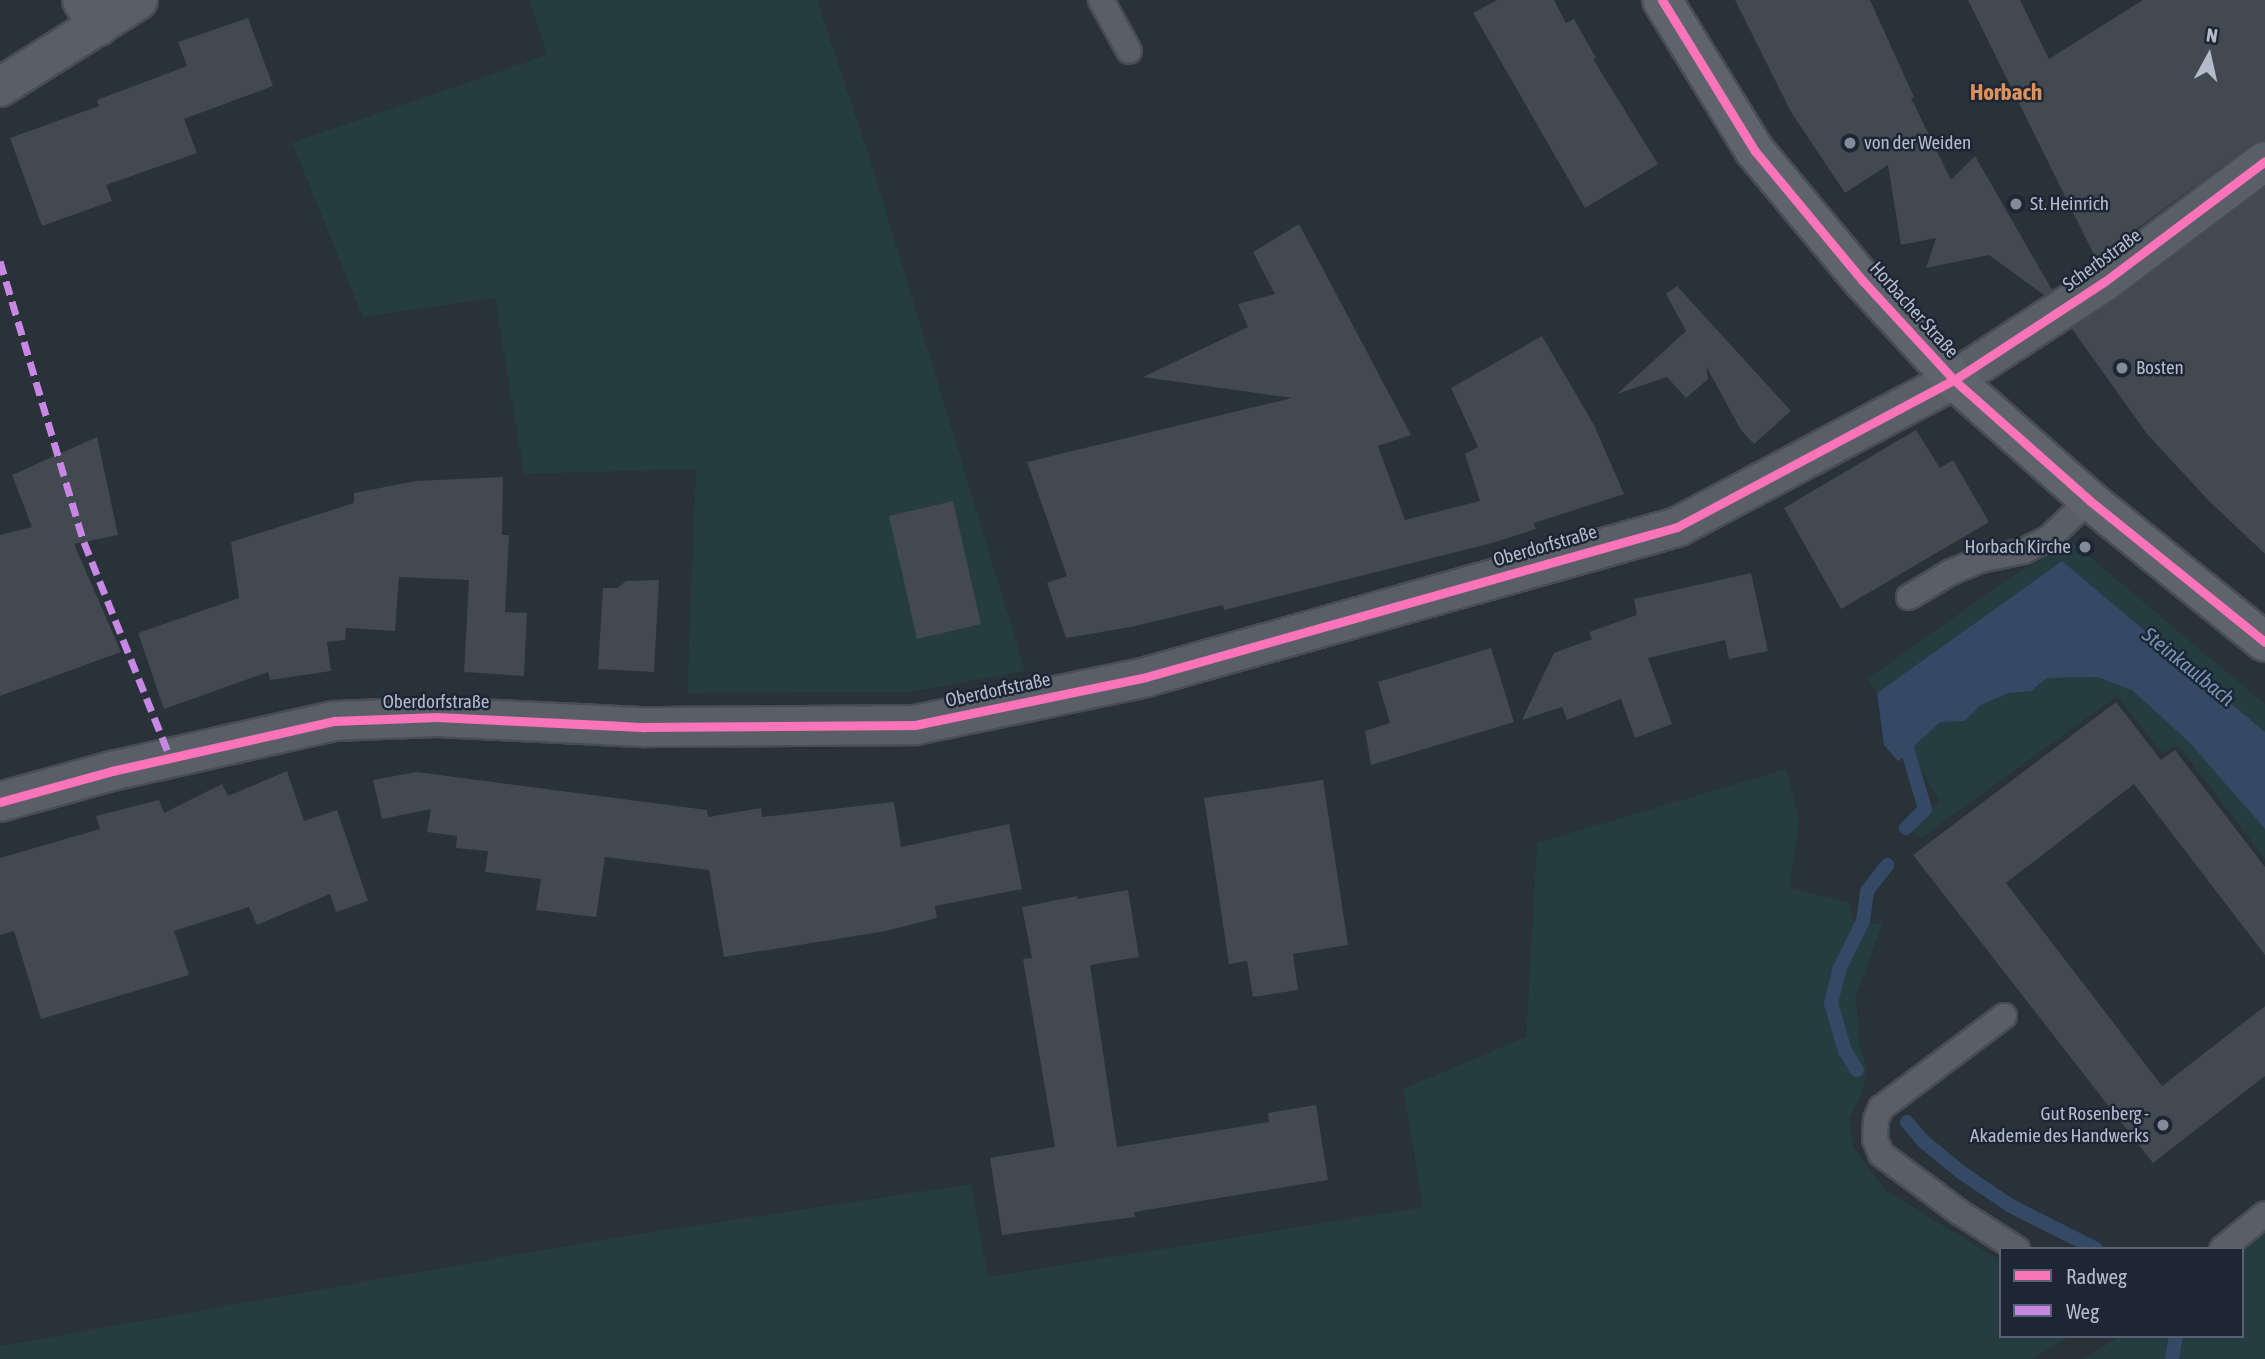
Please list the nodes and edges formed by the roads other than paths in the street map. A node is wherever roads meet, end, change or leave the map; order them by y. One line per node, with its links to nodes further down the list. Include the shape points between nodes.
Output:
1 (138, 0): 4 (street)
2 (1101, 0): 5 (lane)
3 (1662, 0): 8 (main road, Horbacher Straße, via 1755,151 1863,281)
4 (90, 14): 6 (street)
5 (1129, 51)
6 (0, 87)
7 (2265, 161): 8 (street, Scherbstraße, via 2104,282)
8 (1954, 380): 9 (main road, Horbacher Straße); 12 (street, Oberdorfstraße, via 1677,527 1146,677 915,724 645,726 437,717 334,720)
9 (2089, 500): 10 (lane, via 2048,539 2024,551 1980,560 1951,572); 11 (main road, Horbacher Straße)
10 (1909, 597)
11 (2265, 642)
12 (0, 802)
13 (2004, 1016): 15 (lane, via 1881,1108 1875,1139 1881,1154)
14 (2265, 1214): 16 (lane)
15 (2014, 1247)
16 (2224, 1247)

